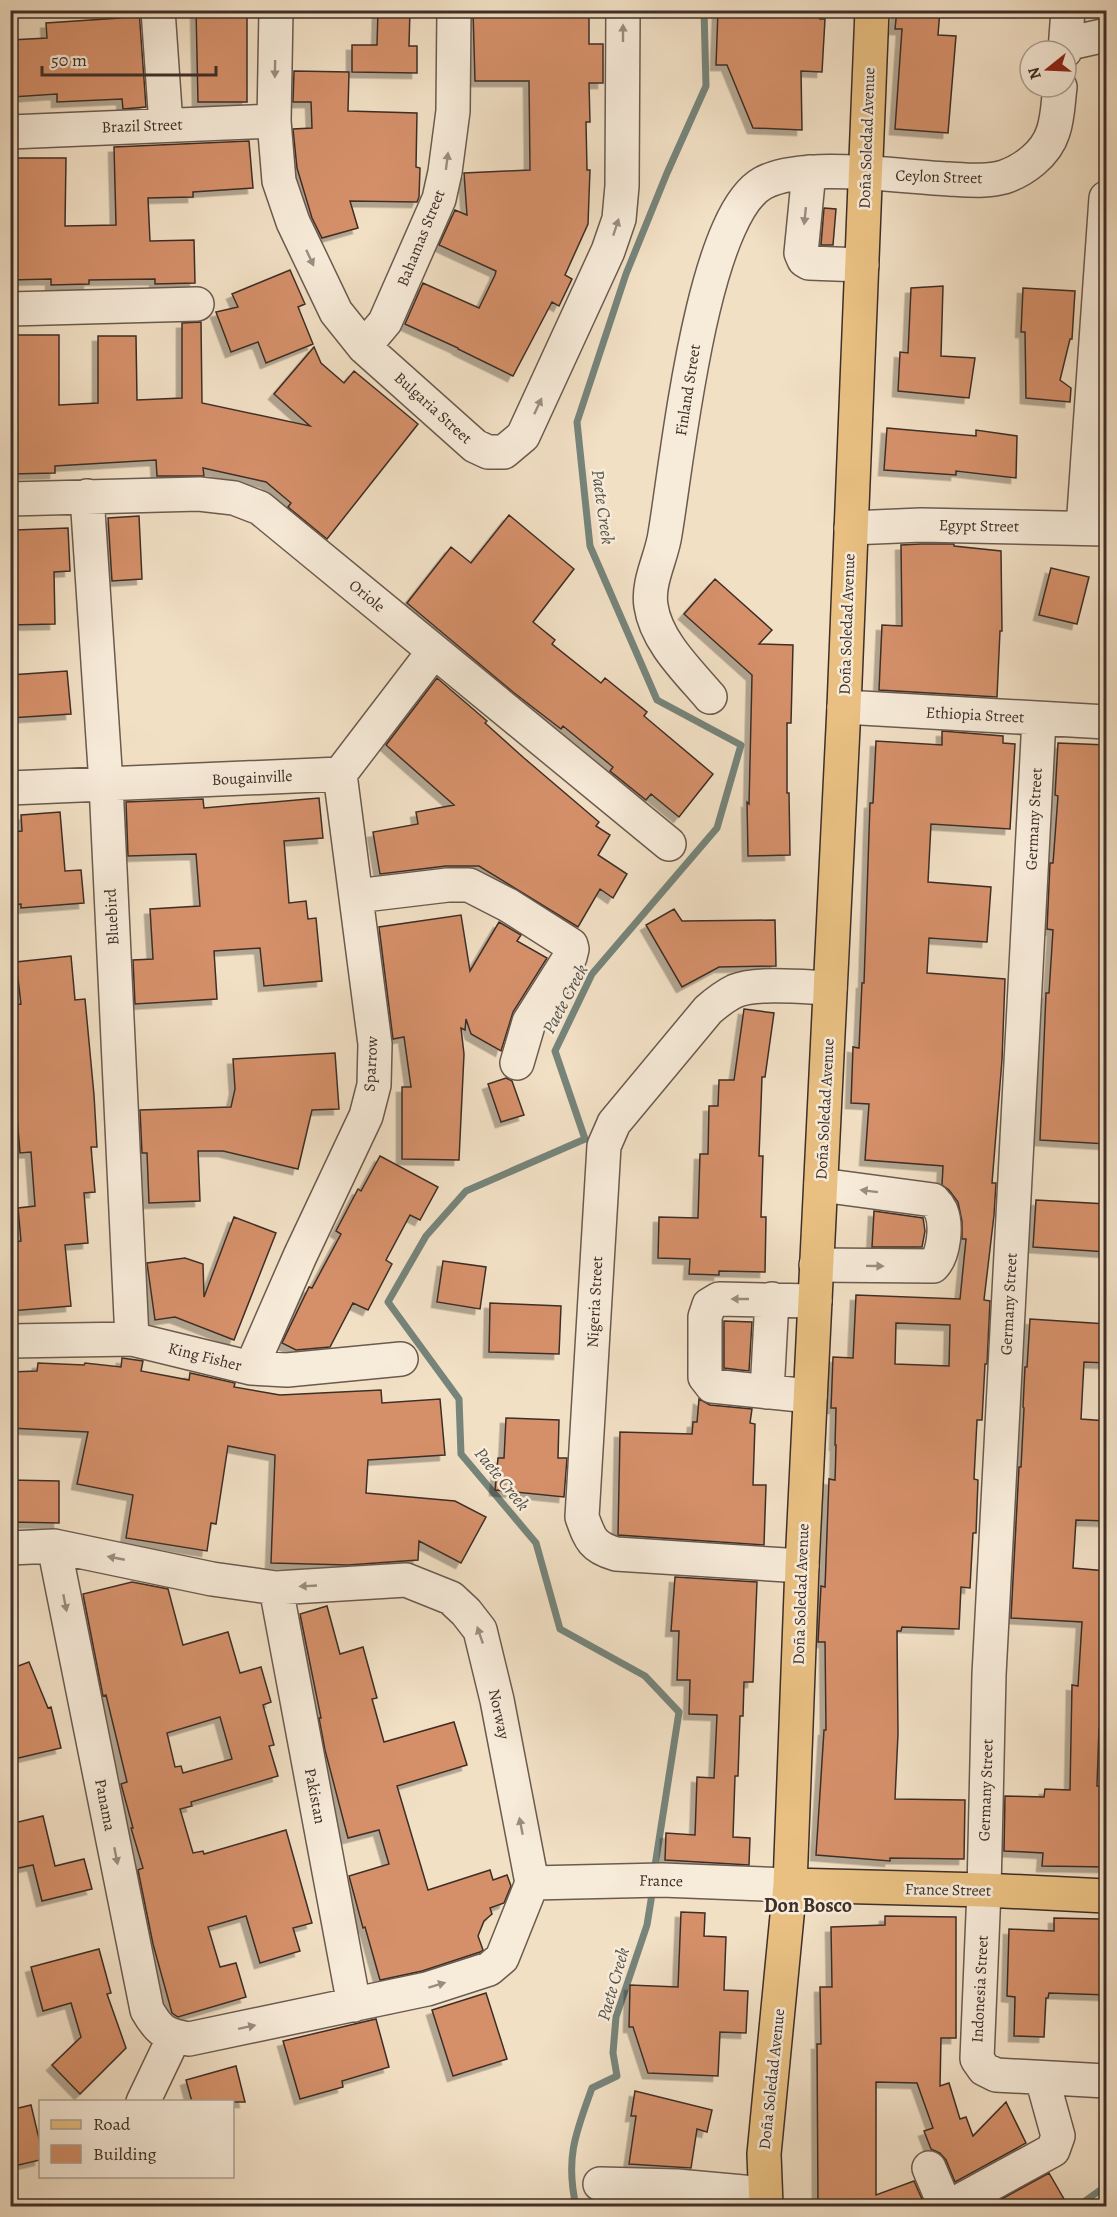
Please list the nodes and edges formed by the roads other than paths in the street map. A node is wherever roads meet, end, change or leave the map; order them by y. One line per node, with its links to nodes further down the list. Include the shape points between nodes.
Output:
1 (158, 10): 12 (street)
2 (276, 10): 11 (street, Bulgaria Street, one-way to 11)
3 (454, 10): 21 (street, Bahamas Street, one-way to 3, via 385,322 440,199 453,111)
4 (623, 10): 21 (street, Bulgaria Street, one-way to 4, via 475,446 488,452 504,452 523,436 619,219)
5 (872, 10): 15 (main road, Doña Soledad Avenue)
6 (1068, 10): 8 (street)
7 (1107, 35): 9 (street)
8 (1066, 39)
9 (1078, 44)
10 (1058, 99): 15 (street, Ceylon Street, via 1053,133 1040,155 1022,169 1002,177 974,180)
11 (274, 121): 12 (street, Brazil Street); 21 (street, Bulgaria Street, one-way to 21, via 279,180 293,222 336,312)
12 (166, 125): 13 (street, Brazil Street)
13 (10, 132)
14 (809, 172): 15 (street, Finland Street); 17 (street, one-way to 17, via 801,253 804,260); 27 (street, Finland Street, via 760,184 744,202 709,284 698,330 651,605 657,627)
15 (866, 173): 17 (main road, Doña Soledad Avenue)
16 (1107, 198): 20 (street)
17 (862, 265): 24 (main road, Doña Soledad Avenue)
18 (197, 304): 19 (street)
19 (10, 309)
20 (1102, 327): 25 (street)
21 (364, 347)
22 (87, 496): 23 (street, Oriole); 26 (street, Oriole, via 199,494 234,498 260,508); 32 (street, Bluebird)
23 (10, 499)
24 (851, 528): 25 (street, Egypt Street); 28 (main road, Doña Soledad Avenue)
25 (1095, 528)
26 (434, 651): 31 (street); 34 (street, Oriole)
27 (710, 697)
28 (844, 707): 29 (street, Ethiopia Street); 36 (main road, Doña Soledad Avenue)
29 (1039, 719): 30 (street, Ethiopia Street); 54 (street, Germany Street, via 989,1675)
30 (1107, 722)
31 (340, 774): 32 (street, Bougainville); 35 (street, Sparrow)
32 (106, 784): 33 (street, Bougainville); 42 (street, Bluebird)
33 (10, 788)
34 (669, 844)
35 (356, 896): 37 (street, via 469,885 571,945 570,957 529,1022); 45 (street, Sparrow, via 375,1044 374,1085 366,1116)
36 (830, 988): 38 (main road, Doña Soledad Avenue); 50 (street, Nigeria Street, via 765,987 738,990 723,997 614,1123 604,1146 582,1517 589,1538 599,1549 616,1554)
37 (517, 1063)
38 (821, 1185): 39 (main road, Doña Soledad Avenue); 39 (street, one-way to 38, via 933,1266 941,1252 944,1220 933,1200)
39 (816, 1265): 41 (main road, Doña Soledad Avenue)
40 (772, 1299): 41 (street); 46 (street); 46 (street, one-way to 46, via 719,1299 709,1305 705,1317 705,1377 712,1386)
41 (814, 1300): 47 (main road, Doña Soledad Avenue)
42 (132, 1339): 43 (street, King Fisher); 45 (street, King Fisher)
43 (10, 1341)
44 (401, 1359): 45 (street, King Fisher, via 287,1370)
45 (251, 1368)
46 (767, 1392): 47 (street)
47 (810, 1396): 50 (main road, Doña Soledad Avenue)
48 (54, 1546): 49 (street, Norway); 51 (street, Norway, one-way to 48, via 212,1580); 57 (street, Panama, one-way to 57, via 147,2010 157,2027)
49 (10, 1548)
50 (802, 1566): 53 (main road, Doña Soledad Avenue)
51 (276, 1588): 52 (street, Norway, one-way to 51, via 497,1700 480,1630 466,1612 451,1598 406,1580); 56 (street, Pakistan)
52 (531, 1883): 53 (street, France, via 662,1880); 56 (street, one-way to 52, via 427,1989 489,1969 502,1958)
53 (790, 1886): 54 (main road, France Street); 63 (main road, Doña Soledad Avenue, via 764,2154)
54 (984, 1890): 55 (main road, France Street); 58 (street, Indonesia Street, via 977,2059 984,2069 996,2075)
55 (1107, 1896)
56 (354, 2005): 57 (street, one-way to 56)
57 (181, 2038): 60 (street)
58 (1042, 2078): 59 (street, Indonesia Street); 61 (street, via 1058,2136 1053,2150 956,2203 943,2200)
59 (1107, 2081)
60 (144, 2100)
61 (929, 2169)
62 (600, 2184): 63 (street, via 676,2186)
63 (766, 2200)

